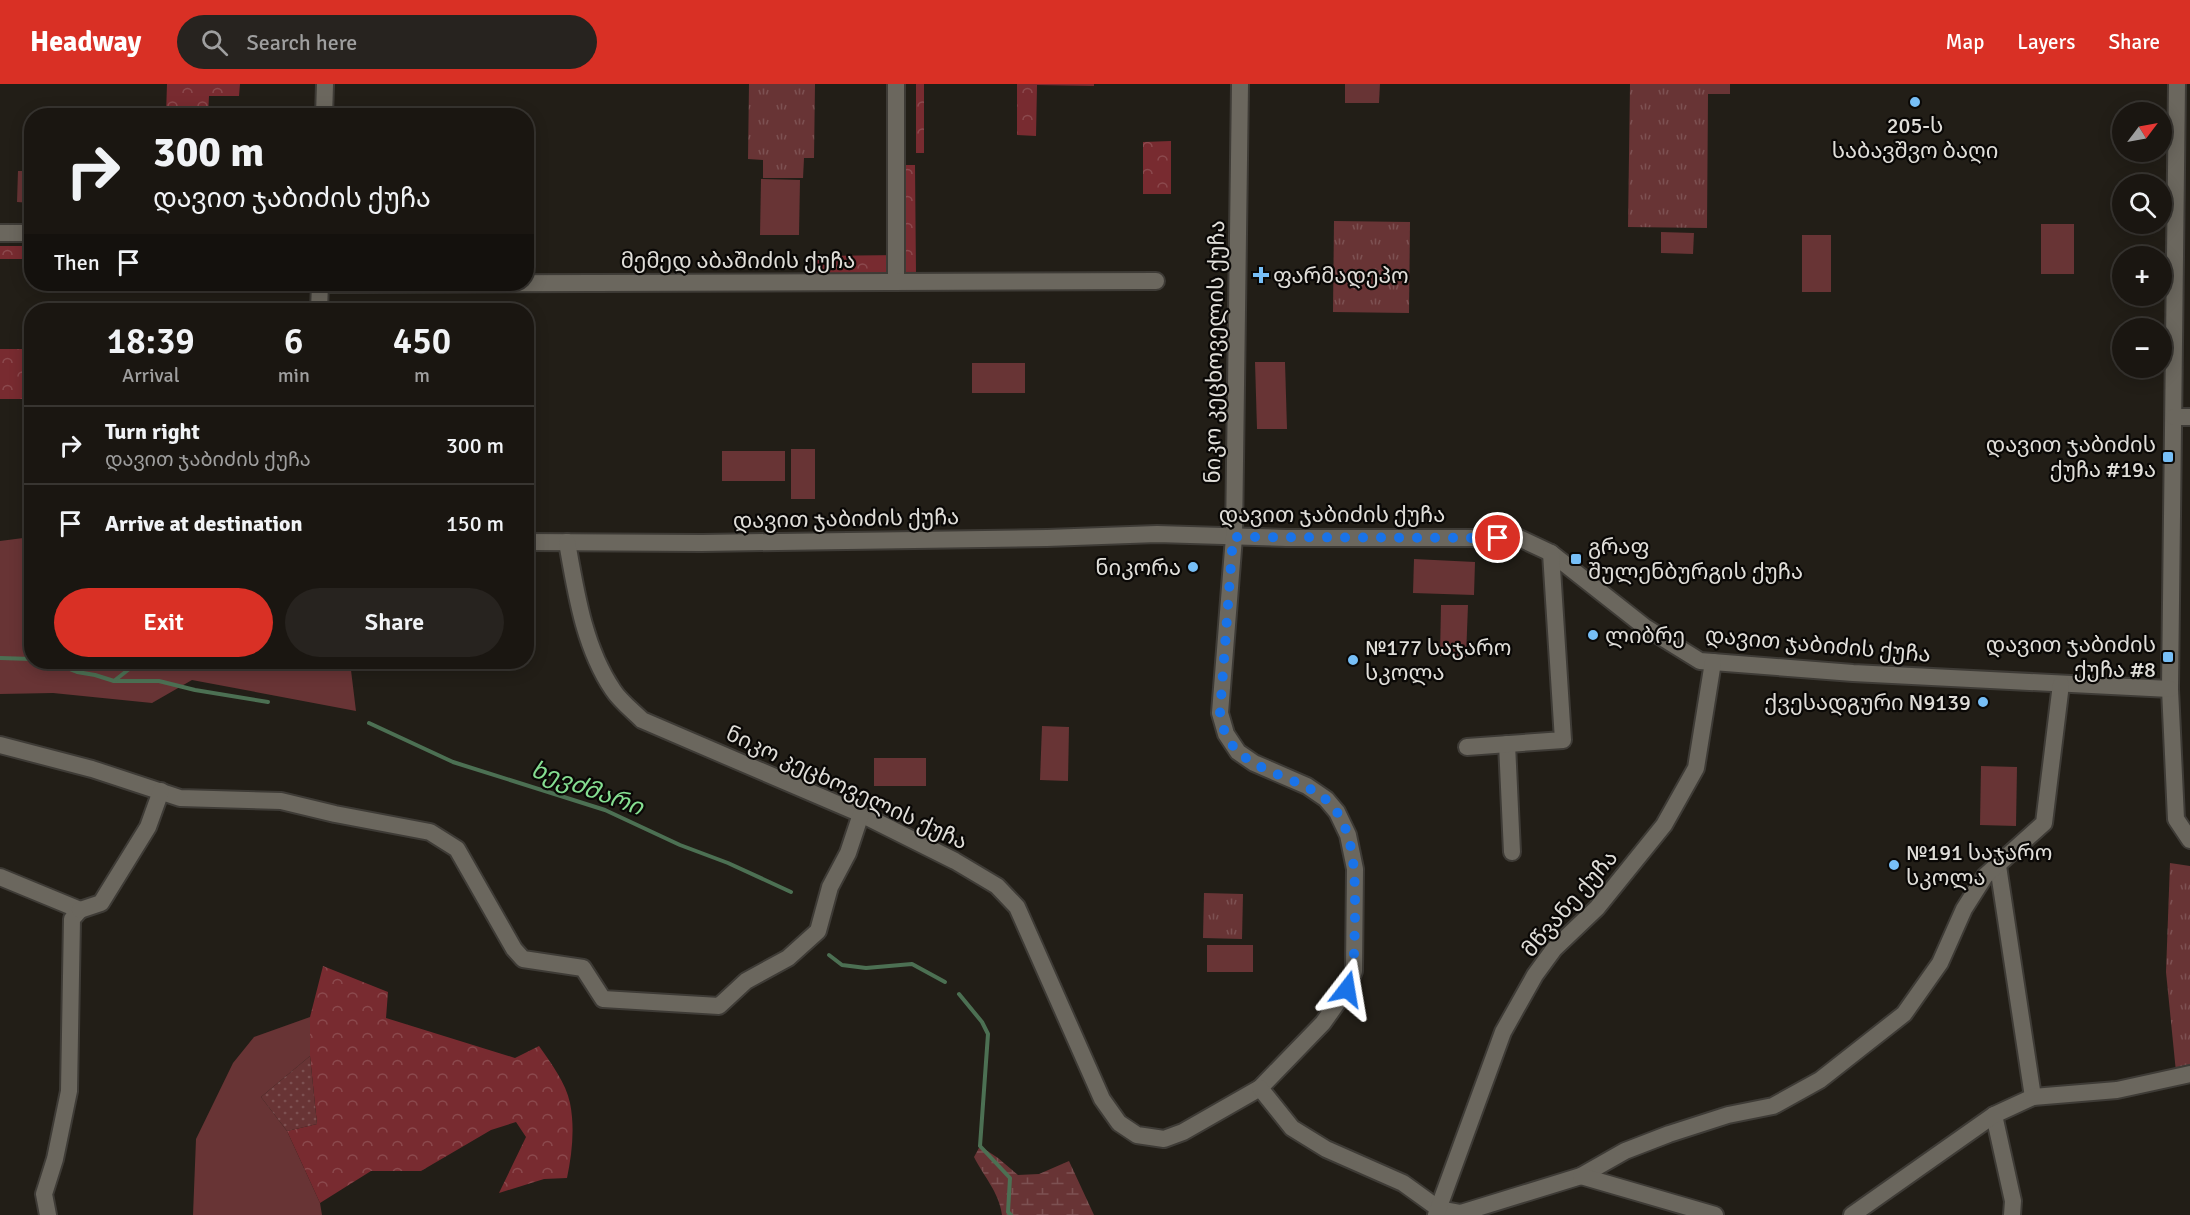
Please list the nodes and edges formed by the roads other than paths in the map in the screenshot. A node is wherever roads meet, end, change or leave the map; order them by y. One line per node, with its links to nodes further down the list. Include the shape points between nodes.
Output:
1 (325, 84): 5 (street)
2 (896, 84): 9 (street)
3 (1240, 84): 12 (street, ნიკო კეცხოველის ქუჩა)
4 (2177, 84): 11 (street)
5 (324, 108)
6 (0, 233): 7 (street)
7 (24, 233)
8 (1156, 281): 9 (street, მემედ აბაშიძის ქუჩა)
9 (896, 282): 10 (street, მემედ აბაშიძის ქუჩა)
10 (534, 283)
11 (2182, 417): 18 (street)
12 (1233, 537): 14 (street, დავით ჯაბიძის ქუჩა, via 1157,534 960,540); 15 (street, დავით ჯაბიძის ქუჩა, via 1519,538); 30 (street, ნიკო კეცხოველის ქუჩა, via 1220,713 1226,735 1238,752 1254,763 1307,786 1326,799 1348,835 1355,869 1354,970 1347,989 1323,1023)
13 (534, 542): 14 (street, დავით ჯაბიძის ქუჩა)
14 (567, 542): 23 (street, ნიკო კეცხოველის ქუჩა, via 576,596 596,659 614,692 642,720)
15 (1551, 553): 16 (street, დავით ჯაბიძის ქუჩა, via 1645,627 1700,661); 19 (street, via 1563,740)
16 (1713, 662): 17 (street, დავით ჯაბიძის ქუჩა); 34 (street, მწვანე ქუჩა, via 1696,768 1664,825 1597,908 1554,949 1535,975 1503,1032)
17 (2061, 684): 18 (street, დავით ჯაბიძის ქუჩა); 26 (street, via 2044,823)
18 (2170, 689): 24 (street, via 2176,819)
19 (1507, 744): 21 (street); 25 (street)
20 (0, 745): 22 (street)
21 (1467, 747)
22 (161, 791): 23 (street, via 180,798 281,801 430,832 457,849 523,959 583,968 603,999 719,1006 746,981 788,958 818,931 830,886 848,853); 28 (street, via 148,827 100,903)
23 (861, 814): 30 (street, ნიკო კეცხოველის ქუჩა, via 997,886 1017,907 1102,1099 1119,1123 1137,1136 1164,1139 1183,1132)
24 (2189, 837)
25 (1512, 852)
26 (1998, 866): 31 (street); 33 (street, via 1985,876 1969,901 1940,963 1904,1014 1820,1080 1773,1106 1728,1115 1625,1151)
27 (0, 877): 28 (street)
28 (80, 910): 35 (street, via 72,919 69,1091 44,1194)
29 (2190, 1074): 31 (street, via 2117,1090)
30 (1260, 1088): 34 (street, via 1292,1128 1326,1149 1403,1183)
31 (2033, 1097): 32 (street)
32 (1994, 1115): 37 (street); 38 (street, via 2013,1201)
33 (1581, 1176): 34 (street, via 1461,1213); 36 (street)
34 (1437, 1212)
35 (48, 1215)
36 (1715, 1215)
37 (1852, 1215)
38 (2012, 1215)

